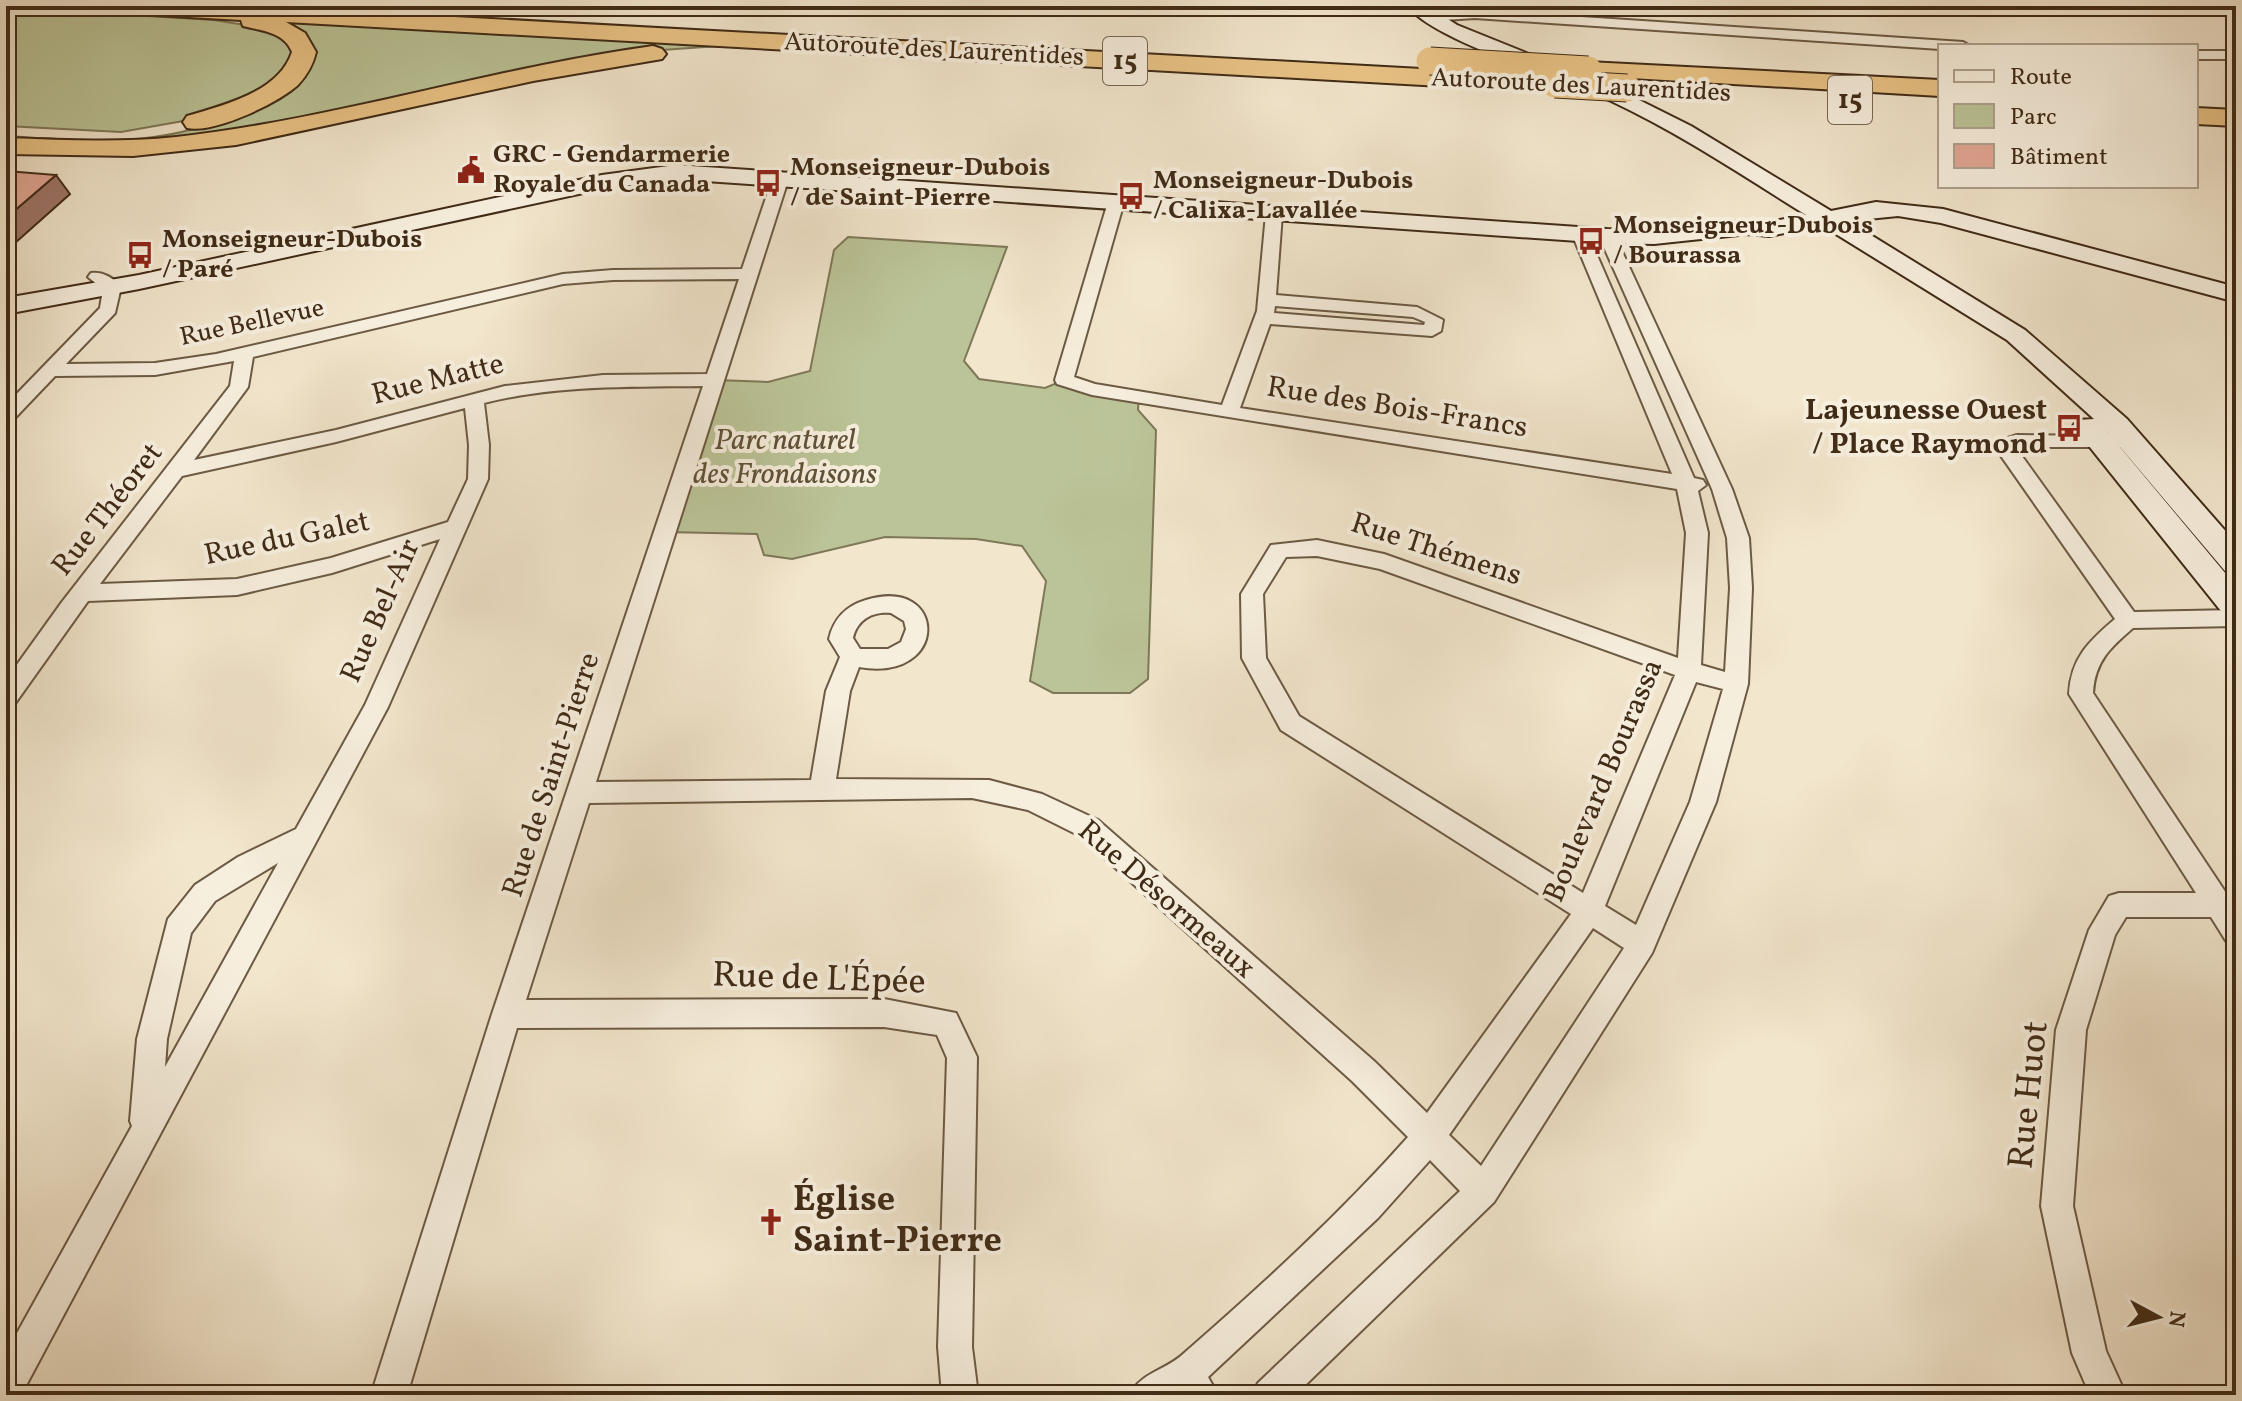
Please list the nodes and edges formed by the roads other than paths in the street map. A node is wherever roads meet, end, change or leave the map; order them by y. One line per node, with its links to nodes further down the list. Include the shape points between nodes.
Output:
1 (119, 6): 2 (highway, Autoroute des Laurentides / 15)
2 (219, 11): 5 (highway, Autoroute des Laurentides / 15); 13 (highway, via 295,36 304,55 297,70 245,105 175,127 104,137)
3 (1422, 11): 6 (street); 18 (street, via 1454,30 1656,116)
4 (705, 14): 9 (highway, Autoroute des Laurentides / 15, bridge, via 1051,40)
5 (819, 44): 10 (highway, Autoroute des Laurentides / 15, bridge); 14 (highway, via 620,58 176,145)
6 (1938, 44)
7 (2198, 55): 8 (street)
8 (2236, 55)
9 (1938, 88)
10 (1938, 104)
11 (2198, 116): 12 (highway)
12 (2236, 118)
13 (6, 131)
14 (6, 146)
15 (781, 177): 16 (street); 21 (street, Rue de Saint-Pierre); 23 (street, via 655,174 522,197 314,245)
16 (1116, 202): 17 (street); 32 (street, Rue des Bois-Francs, via 1064,380)
17 (1274, 214): 19 (street); 27 (street)
18 (1812, 215): 20 (street, via 1769,229); 22 (street, via 1873,198 1922,202); 25 (street, via 1920,211); 34 (street, via 2003,345); 35 (street, via 2016,335)
19 (1580, 234): 20 (street); 37 (street, Boulevard Bourassa)
20 (1607, 236): 38 (street)
21 (749, 274): 28 (street, Rue Bellevue, via 563,279); 30 (street, Rue de Saint-Pierre)
22 (2236, 281)
23 (104, 282): 24 (street); 26 (street); 29 (street, via 109,309)
24 (6, 294)
25 (2236, 295)
26 (6, 306)
27 (1265, 309): 27 (street, via 1432,331 1434,320 1417,312); 32 (street)
28 (244, 354): 29 (street, Rue Bellevue, via 155,369); 36 (street, Rue Théoret, via 239,387)
29 (48, 370): 33 (street)
30 (717, 380): 31 (street, Rue Matte, via 603,381); 50 (street, Rue de Saint-Pierre)
31 (474, 400): 36 (street, Rue Matte); 39 (street, Rue Bel-Air, via 478,479)
32 (1229, 412): 37 (street, Rue des Bois-Francs)
33 (6, 416)
34 (2101, 441): 35 (street); 42 (street); 44 (street, via 2017,441 2009,445 2009,453)
35 (2133, 441): 40 (street)
36 (178, 470): 41 (street, Rue Théoret)
37 (1686, 483): 38 (street, Rue des Bois-Francs); 46 (street, Boulevard Bourassa, via 1697,533)
38 (1722, 489): 47 (street, via 1738,538)
39 (455, 527): 41 (street, Rue du Galet, via 237,587); 51 (street, Rue Bel-Air, via 376,707)
40 (2236, 563)
41 (82, 593): 48 (street, Rue Théoret)
42 (2236, 608)
43 (2236, 618): 44 (street)
44 (2128, 620): 52 (street, via 2089,655 2081,669 2081,694)
45 (852, 656): 49 (street, via 838,691)
46 (1689, 671): 47 (street, Rue Thémens); 53 (street, Boulevard Bourassa); 53 (street, Rue Thémens, via 1384,562 1317,548 1279,550 1252,594 1254,658 1290,723)
47 (1736, 684): 55 (street, via 1703,802)
48 (6, 698)
49 (822, 789): 50 (street, Rue Désormeaux); 58 (street, Rue Désormeaux, via 972,788 1048,804 1089,828 1363,1071)
50 (580, 793): 56 (street, Rue de Saint-Pierre)
51 (305, 837): 57 (street, Rue Bel-Air); 57 (street, Rue Bel-Air, via 205,893 178,928 152,1039)
52 (2219, 905): 54 (street); 66 (street, Rue Huot, via 2119,905 2103,930 2071,1030 2057,1206 2089,1353)
53 (1590, 909): 55 (street, Rue Thémens); 58 (street, Boulevard Bourassa)
54 (2236, 932)
55 (1642, 944): 59 (street)
56 (507, 1014): 62 (street, Rue de Saint-Pierre); 63 (street, Rue de L'Épée, via 884,1013 946,1023 962,1057 955,1347)
57 (144, 1132): 61 (street, Rue Bel-Air)
58 (1429, 1137): 59 (street, Rue Désormeaux); 60 (street, Boulevard Bourassa)
59 (1483, 1191): 65 (street)
60 (1192, 1385): 64 (street, Boulevard Bourassa)
61 (6, 1388)
62 (389, 1395)
63 (960, 1395)
64 (1148, 1395)
65 (1270, 1395)
66 (2108, 1395)

